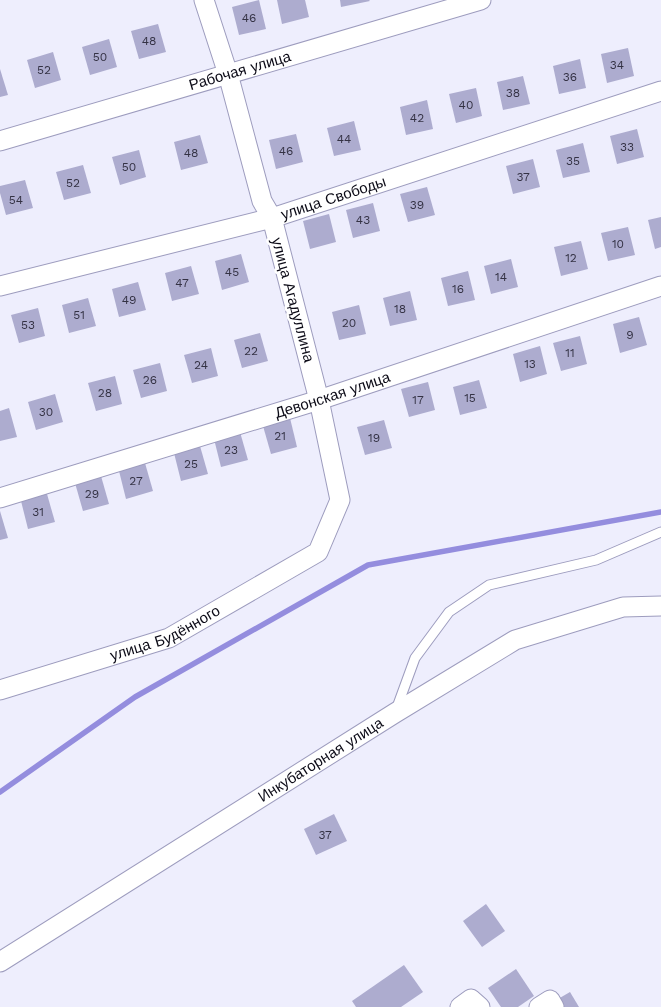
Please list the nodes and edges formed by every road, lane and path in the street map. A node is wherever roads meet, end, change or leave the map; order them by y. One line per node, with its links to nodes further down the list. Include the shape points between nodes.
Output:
1 (204, 0): 3 (street, улица Агадуллина)
2 (481, 0): 3 (street, Рабочая улица)
3 (228, 74): 5 (street, Рабочая улица); 6 (street, улица Агадуллина, via 262,201)
4 (661, 91): 6 (street, улица Свободы)
5 (0, 141)
6 (272, 218): 7 (street, улица Свободы); 9 (street, улица Агадуллина)
7 (0, 286)
8 (661, 286): 9 (street, Девонская улица)
9 (319, 400): 10 (street, Девонская улица); 12 (street, улица Агадуллина, via 340,500)
10 (0, 498)
11 (661, 532): 15 (lane, via 596,560 489,585 449,612 415,658)
12 (318, 552): 14 (street, улица Будённого, via 169,638)
13 (661, 606): 15 (street, Инкубаторная улица, via 623,607 515,640)
14 (0, 690)
15 (395, 713): 16 (street, Инкубаторная улица)
16 (0, 962)
17 (460, 1007): 18 (street, via 471,999)
18 (480, 1007)
19 (539, 1007): 20 (street, via 550,1000)
20 (554, 1007)

